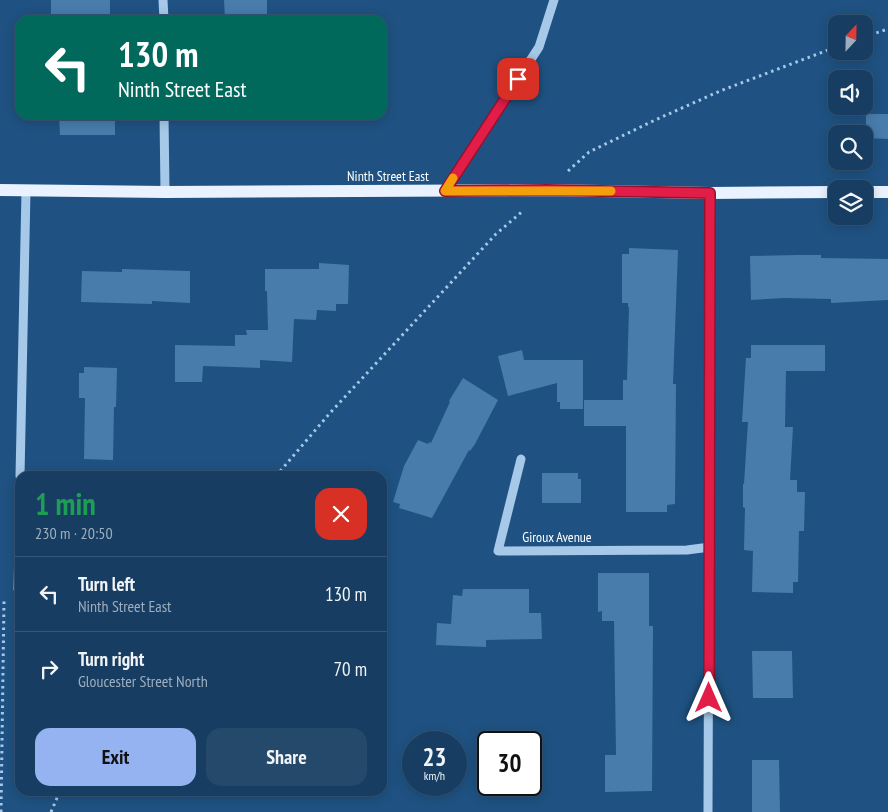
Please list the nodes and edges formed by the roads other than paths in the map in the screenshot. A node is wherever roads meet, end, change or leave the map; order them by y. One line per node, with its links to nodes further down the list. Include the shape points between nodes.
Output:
1 (164, 0): 3 (street)
2 (554, 0): 7 (street, via 539,47)
3 (164, 15)
4 (164, 120): 8 (street)
5 (0, 190): 6 (main road, Ninth Street East)
6 (26, 191): 8 (main road, Ninth Street East); 14 (street)
7 (445, 191): 8 (main road, Ninth Street East); 12 (main road, Ninth Street East)
8 (164, 192)
9 (828, 192): 12 (main road, Ninth Street East)
10 (873, 192): 11 (main road)
11 (888, 192)
12 (710, 193): 15 (street)
13 (521, 459): 15 (street, Giroux Avenue, via 498,551 687,550)
14 (20, 471)
15 (710, 547): 16 (street)
16 (708, 812)

